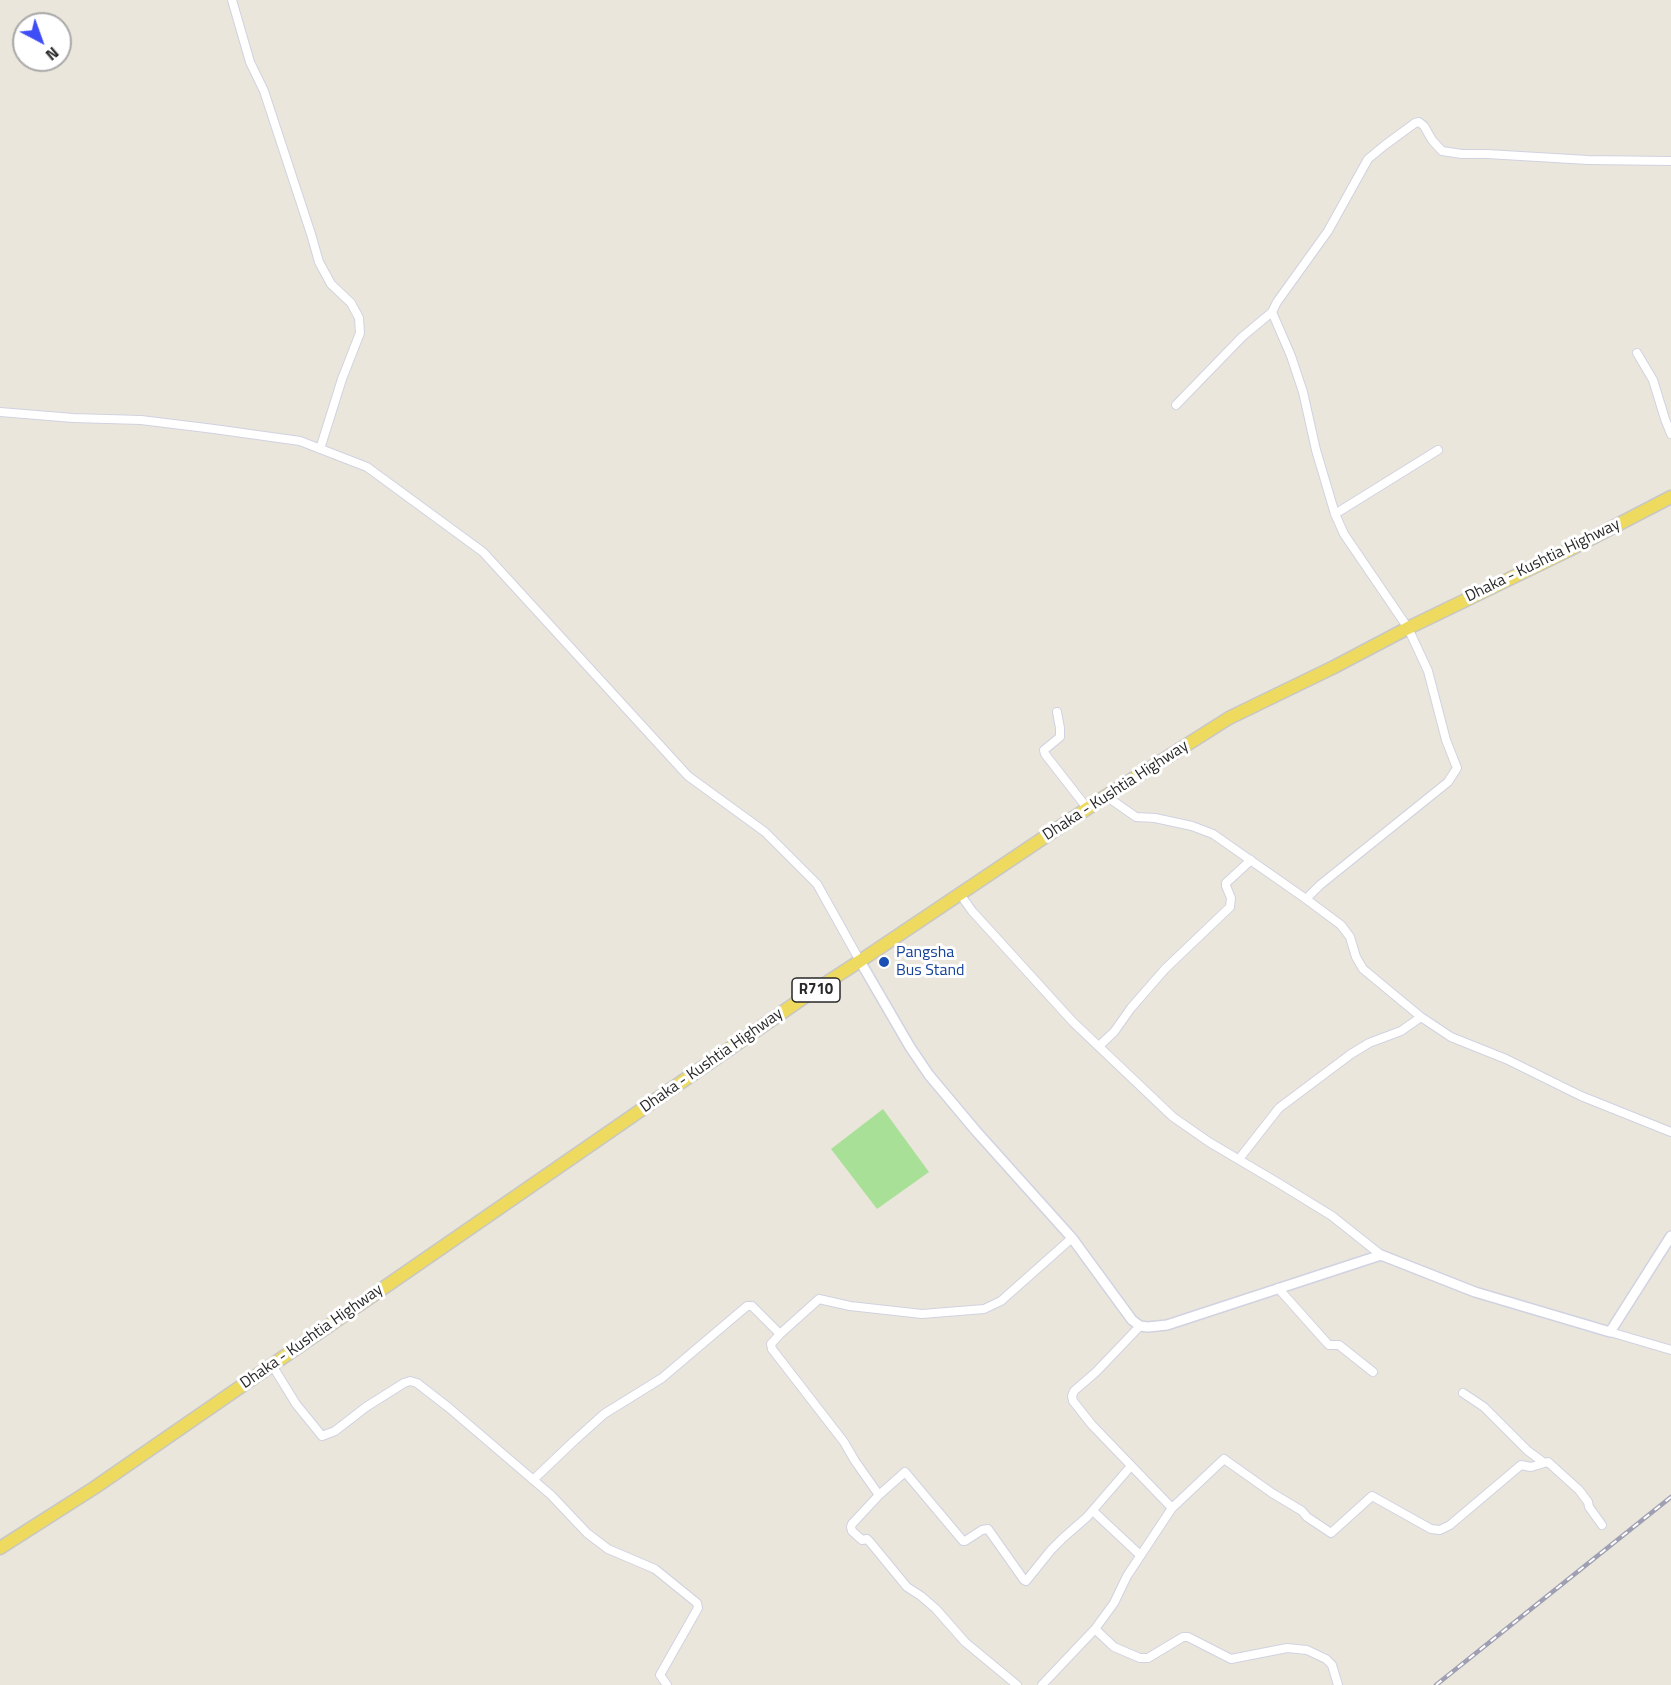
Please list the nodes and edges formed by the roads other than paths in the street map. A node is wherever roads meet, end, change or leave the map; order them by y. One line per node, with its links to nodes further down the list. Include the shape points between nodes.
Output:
1 (232, 0): 8 (street, via 319,262 331,284 351,303 359,318 360,333)
2 (1671, 161): 3 (street, via 1462,154 1442,151 1424,126 1415,123 1368,159 1328,231)
3 (1272, 312): 5 (street); 11 (street, via 1303,392)
4 (1637, 354): 7 (street, via 1653,380)
5 (1176, 405)
6 (0, 412): 8 (street, via 141,420 300,441)
7 (1671, 434)
8 (320, 449): 19 (street, via 367,467 483,552 688,776 765,832 817,884)
9 (1438, 450): 11 (street)
10 (1671, 497): 12 (main road, Dhaka - Kushtia Highway / R710)
11 (1335, 514): 12 (street, via 1344,534)
12 (1408, 628): 14 (main road, Dhaka - Kushtia Highway / R710, via 1228,718); 18 (street, via 1428,671 1457,768 1448,782)
13 (1057, 712): 15 (street, via 1060,736 1044,750 1045,754)
14 (1106, 796): 15 (main road, Dhaka - Kushtia Highway / R710); 16 (street, via 1136,817 1183,824 1213,834)
15 (1087, 808): 17 (main road, Dhaka - Kushtia Highway / R710)
16 (1251, 860): 18 (street); 21 (street, via 1226,883 1230,907 1165,969)
17 (960, 894): 19 (main road, Dhaka - Kushtia Highway / R710); 21 (street, via 1066,1015)
18 (1306, 899): 20 (street, via 1341,925 1363,969)
19 (861, 961): 25 (street, via 929,1075); 32 (main road, Dhaka - Kushtia Highway / R710)
20 (1421, 1017): 22 (street, via 1451,1037); 23 (street, via 1351,1054 1279,1108)
21 (1099, 1046): 23 (street, via 1173,1117)
22 (1671, 1132)
23 (1239, 1159): 26 (street, via 1332,1216)
24 (1671, 1236): 29 (street)
25 (1072, 1238): 28 (street); 30 (street, via 1001,1301 984,1310 922,1314 819,1299)
26 (1381, 1256): 27 (street); 29 (street, via 1475,1292)
27 (1278, 1288): 28 (street, via 1167,1325); 33 (street, via 1329,1345 1339,1345)
28 (1140, 1326): 36 (street, via 1072,1396 1092,1425)
29 (1610, 1332): 31 (street)
30 (780, 1334): 37 (street, via 752,1306 747,1306 663,1378 604,1414); 38 (street, via 772,1348)
31 (1671, 1350)
32 (272, 1365): 37 (street, via 322,1436 410,1381 448,1407); 42 (main road, Dhaka - Kushtia Highway / R710)
33 (1372, 1372)
34 (1463, 1393): 35 (street, via 1484,1407)
35 (1543, 1462): 39 (street, via 1531,1467 1521,1465 1440,1530 1431,1529 1372,1496 1331,1533 1224,1459); 41 (street, via 1548,1462 1579,1490)
36 (1131, 1466): 39 (street); 40 (street)
37 (533, 1480): 45 (street, via 608,1549 655,1569 698,1604 662,1669 660,1675)
38 (879, 1495): 40 (street, via 905,1472 963,1541 988,1529 1026,1581 1057,1544); 46 (street, via 852,1524 852,1531 862,1540 867,1539 907,1587)
39 (1172, 1508): 43 (street)
40 (1093, 1511): 43 (street)
41 (1602, 1525)
42 (0, 1548)
43 (1140, 1555): 44 (street)
44 (1095, 1629): 47 (street); 48 (street, via 1114,1647 1140,1658 1148,1658 1183,1637 1231,1659 1287,1648 1307,1650 1332,1665)
45 (667, 1685)
46 (1017, 1685)
47 (1042, 1685)
48 (1338, 1685)

